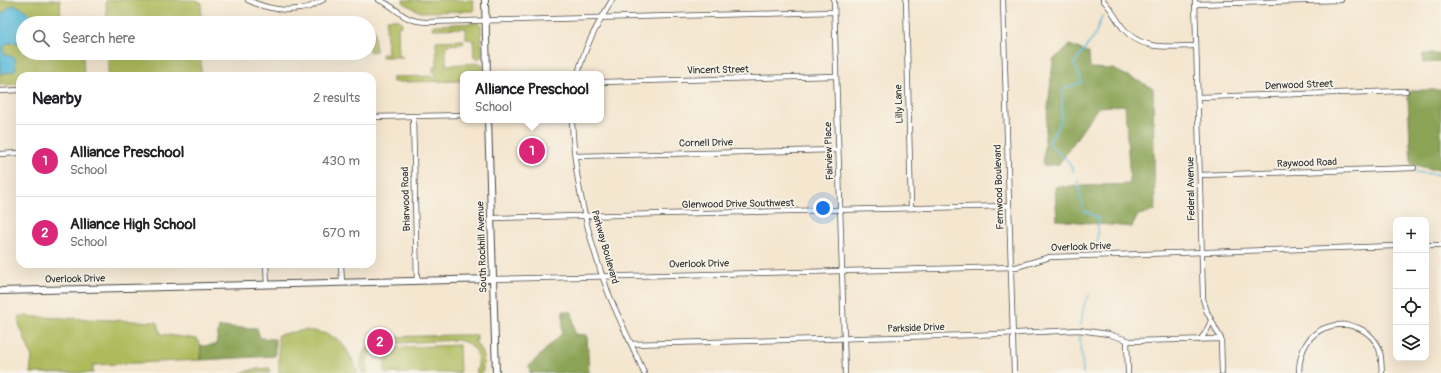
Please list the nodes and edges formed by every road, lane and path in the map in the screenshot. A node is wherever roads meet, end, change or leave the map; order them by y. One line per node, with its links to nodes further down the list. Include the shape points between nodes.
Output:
1 (248, 0): 2 (street, via 280,9 308,7)
2 (323, 0)
3 (379, 0): 15 (street, via 387,3 404,17 418,21)
4 (484, 0): 15 (street)
5 (612, 0): 14 (street)
6 (834, 0): 13 (street, Fairview Place)
7 (906, 0): 37 (street, Lilly Lane)
8 (1003, 0): 36 (street, Fernwood Boulevard)
9 (1103, 0): 16 (street, via 1127,33 1140,43)
10 (1340, 0): 11 (street)
11 (1272, 1): 12 (street)
12 (1195, 2): 16 (street, Federal Avenue)
13 (834, 12): 14 (street); 19 (street, Fairview Place)
14 (602, 17): 15 (street); 18 (street, via 586,48)
15 (485, 20): 17 (street)
16 (1196, 46): 24 (street, Federal Avenue)
17 (487, 71)
18 (579, 71)
19 (836, 76): 20 (street, Vincent Street); 30 (street, Fairview Place)
20 (604, 82)
21 (0, 90): 22 (street)
22 (16, 90)
23 (1406, 91): 24 (street, Denwood Street)
24 (1198, 97): 35 (street, Federal Avenue)
25 (413, 116): 26 (street); 27 (street); 51 (street, Briarwood Road)
26 (460, 116)
27 (376, 118)
28 (488, 123): 40 (street, South Rockhill Avenue)
29 (572, 123): 33 (street, Parkway Boulevard)
30 (838, 150): 33 (street, Cornell Drive); 38 (street, Fairview Place)
31 (16, 153): 32 (street)
32 (0, 154)
33 (575, 156): 39 (street, Parkway Boulevard)
34 (1414, 168): 35 (street, Raywood Road)
35 (1200, 175): 44 (street, Federal Avenue)
36 (1009, 206): 37 (street, Glenwood Drive Southwest); 45 (street, Fernwood Boulevard)
37 (911, 208): 38 (street, Glenwood Drive Southwest)
38 (840, 211): 39 (street, Glenwood Drive Southwest); 48 (street, Fairview Place)
39 (586, 216): 40 (street, Glenwood Drive Southwest); 49 (street, Parkway Boulevard)
40 (491, 218): 50 (street, South Rockhill Avenue)
41 (1429, 245): 42 (street)
42 (1441, 245)
43 (1393, 246): 44 (street, Overlook Drive)
44 (1202, 252): 45 (street, Overlook Drive, via 1050,257 1023,266); 55 (street, Federal Avenue, via 1203,299)
45 (1010, 267): 48 (street, Overlook Drive); 56 (street, Fernwood Boulevard)
46 (266, 268): 53 (street)
47 (341, 268): 52 (street)
48 (841, 271): 49 (street, Overlook Drive); 57 (street, Fairview Place)
49 (603, 276): 50 (street, Overlook Drive); 61 (street, Parkway Boulevard)
50 (493, 279): 51 (street, Overlook Drive); 62 (street, South Rockhill Avenue)
51 (417, 281): 52 (street, Overlook Drive)
52 (342, 283): 53 (street, Overlook Drive)
53 (267, 284): 54 (street, Overlook Drive)
54 (0, 291)
55 (1211, 321): 58 (street, Federal Avenue); 59 (street)
56 (1012, 333): 57 (street, Parkside Drive); 60 (street, Parkside Drive, via 1087,330); 65 (street, Fernwood Boulevard)
57 (844, 338): 61 (street, Parkside Drive); 64 (street, Fairview Place)
58 (1221, 339): 59 (street, Parkside Drive); 67 (street, Federal Avenue)
59 (1200, 340): 60 (street, Parkside Drive)
60 (1127, 341): 66 (street)
61 (631, 344): 63 (street, Parkway Boulevard)
62 (496, 373)
63 (644, 373)
64 (845, 373)
65 (1014, 373)
66 (1128, 373)
67 (1222, 373)
68 (1299, 373): 69 (street, via 1301,354 1312,337 1325,328 1336,325 1364,330 1373,339 1380,354)
69 (1382, 373)

